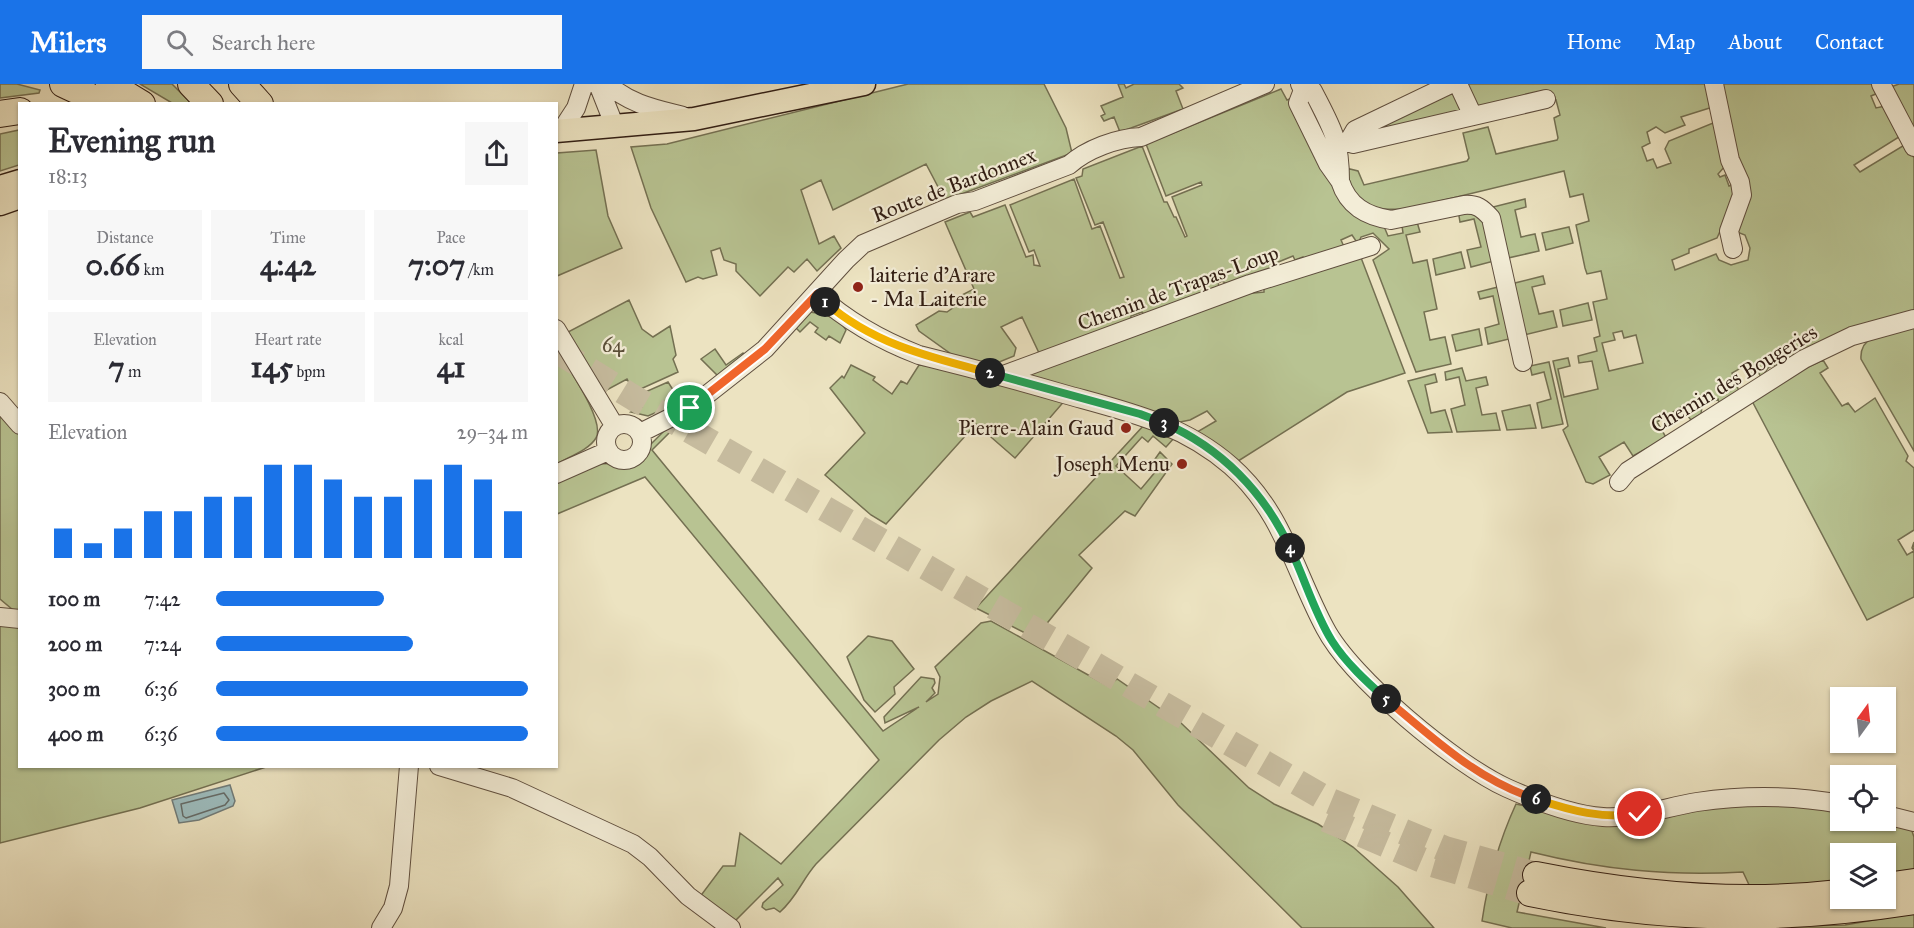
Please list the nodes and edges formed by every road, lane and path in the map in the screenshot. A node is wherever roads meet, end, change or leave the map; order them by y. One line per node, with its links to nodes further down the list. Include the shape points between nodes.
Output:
1 (63, 84): 16 (highway)
2 (109, 84): 17 (highway)
3 (191, 84): 18 (highway)
4 (240, 84): 19 (highway); 20 (highway)
5 (584, 84): 26 (street, via 576,108)
6 (597, 84): 25 (street)
7 (608, 84): 24 (street, via 645,107)
8 (864, 84): 24 (main road)
9 (1265, 84): 36 (street, Route de Bardonnex, via 1141,137 1126,138 1069,165 886,233 864,244)
10 (1451, 84): 27 (street, via 1355,130)
11 (1458, 84): 23 (street)
12 (1714, 84): 35 (street, via 1730,160 1742,195 1729,231)
13 (1882, 84): 28 (street)
14 (1305, 88): 27 (street); 29 (street, via 1298,103)
15 (1546, 99): 23 (street)
16 (102, 102)
17 (139, 102)
18 (208, 102)
19 (248, 102)
20 (258, 102)
21 (18, 111): 22 (highway)
22 (0, 114)
23 (1473, 116): 27 (street)
24 (694, 119): 25 (main road)
25 (615, 127): 26 (main road)
26 (559, 131)
27 (1344, 144): 29 (street)
28 (1914, 147)
29 (1340, 181): 39 (street, via 1351,202 1364,212 1391,220 1464,204 1476,204 1482,209 1491,218)
30 (18, 182): 31 (main road)
31 (0, 187)
32 (18, 198): 33 (main road)
33 (0, 204)
34 (1371, 246): 40 (street, Chemin de Trapas-Loup, via 1250,284)
35 (1733, 249)
36 (817, 294): 40 (street, via 855,325 887,343); 44 (street, Route de Bardonnex, via 765,349 717,388 690,408)
37 (1914, 319): 47 (street, Chemin des Bougeries, via 1852,336 1804,359 1628,471)
38 (558, 332): 43 (street)
39 (1523, 362)
40 (1001, 376): 52 (street, via 1140,414 1186,433 1215,453 1240,474 1274,518 1339,651 1372,686 1430,736 1491,780 1532,798 1602,817 1736,797 1795,797)
41 (0, 402): 42 (street)
42 (18, 423)
43 (614, 425): 44 (street, via 631,424); 45 (street, via 606,436)
44 (640, 433): 45 (street, via 642,447 633,458 618,459)
45 (608, 451): 46 (street)
46 (558, 473)
47 (1619, 482)
48 (0, 616): 49 (street)
49 (18, 619)
50 (409, 768): 61 (street, via 399,886 393,908)
51 (447, 768): 62 (street, via 512,788 633,844 688,896)
52 (1830, 802)
53 (1896, 818): 54 (street)
54 (1914, 822)
55 (1914, 882): 56 (highway)
56 (1896, 885)
57 (1830, 894): 60 (highway, via 1769,898 1675,896 1533,884 1639,912 1737,918)
58 (1914, 902): 59 (highway)
59 (1896, 904)
60 (1859, 909)
61 (381, 928)
62 (731, 928)

